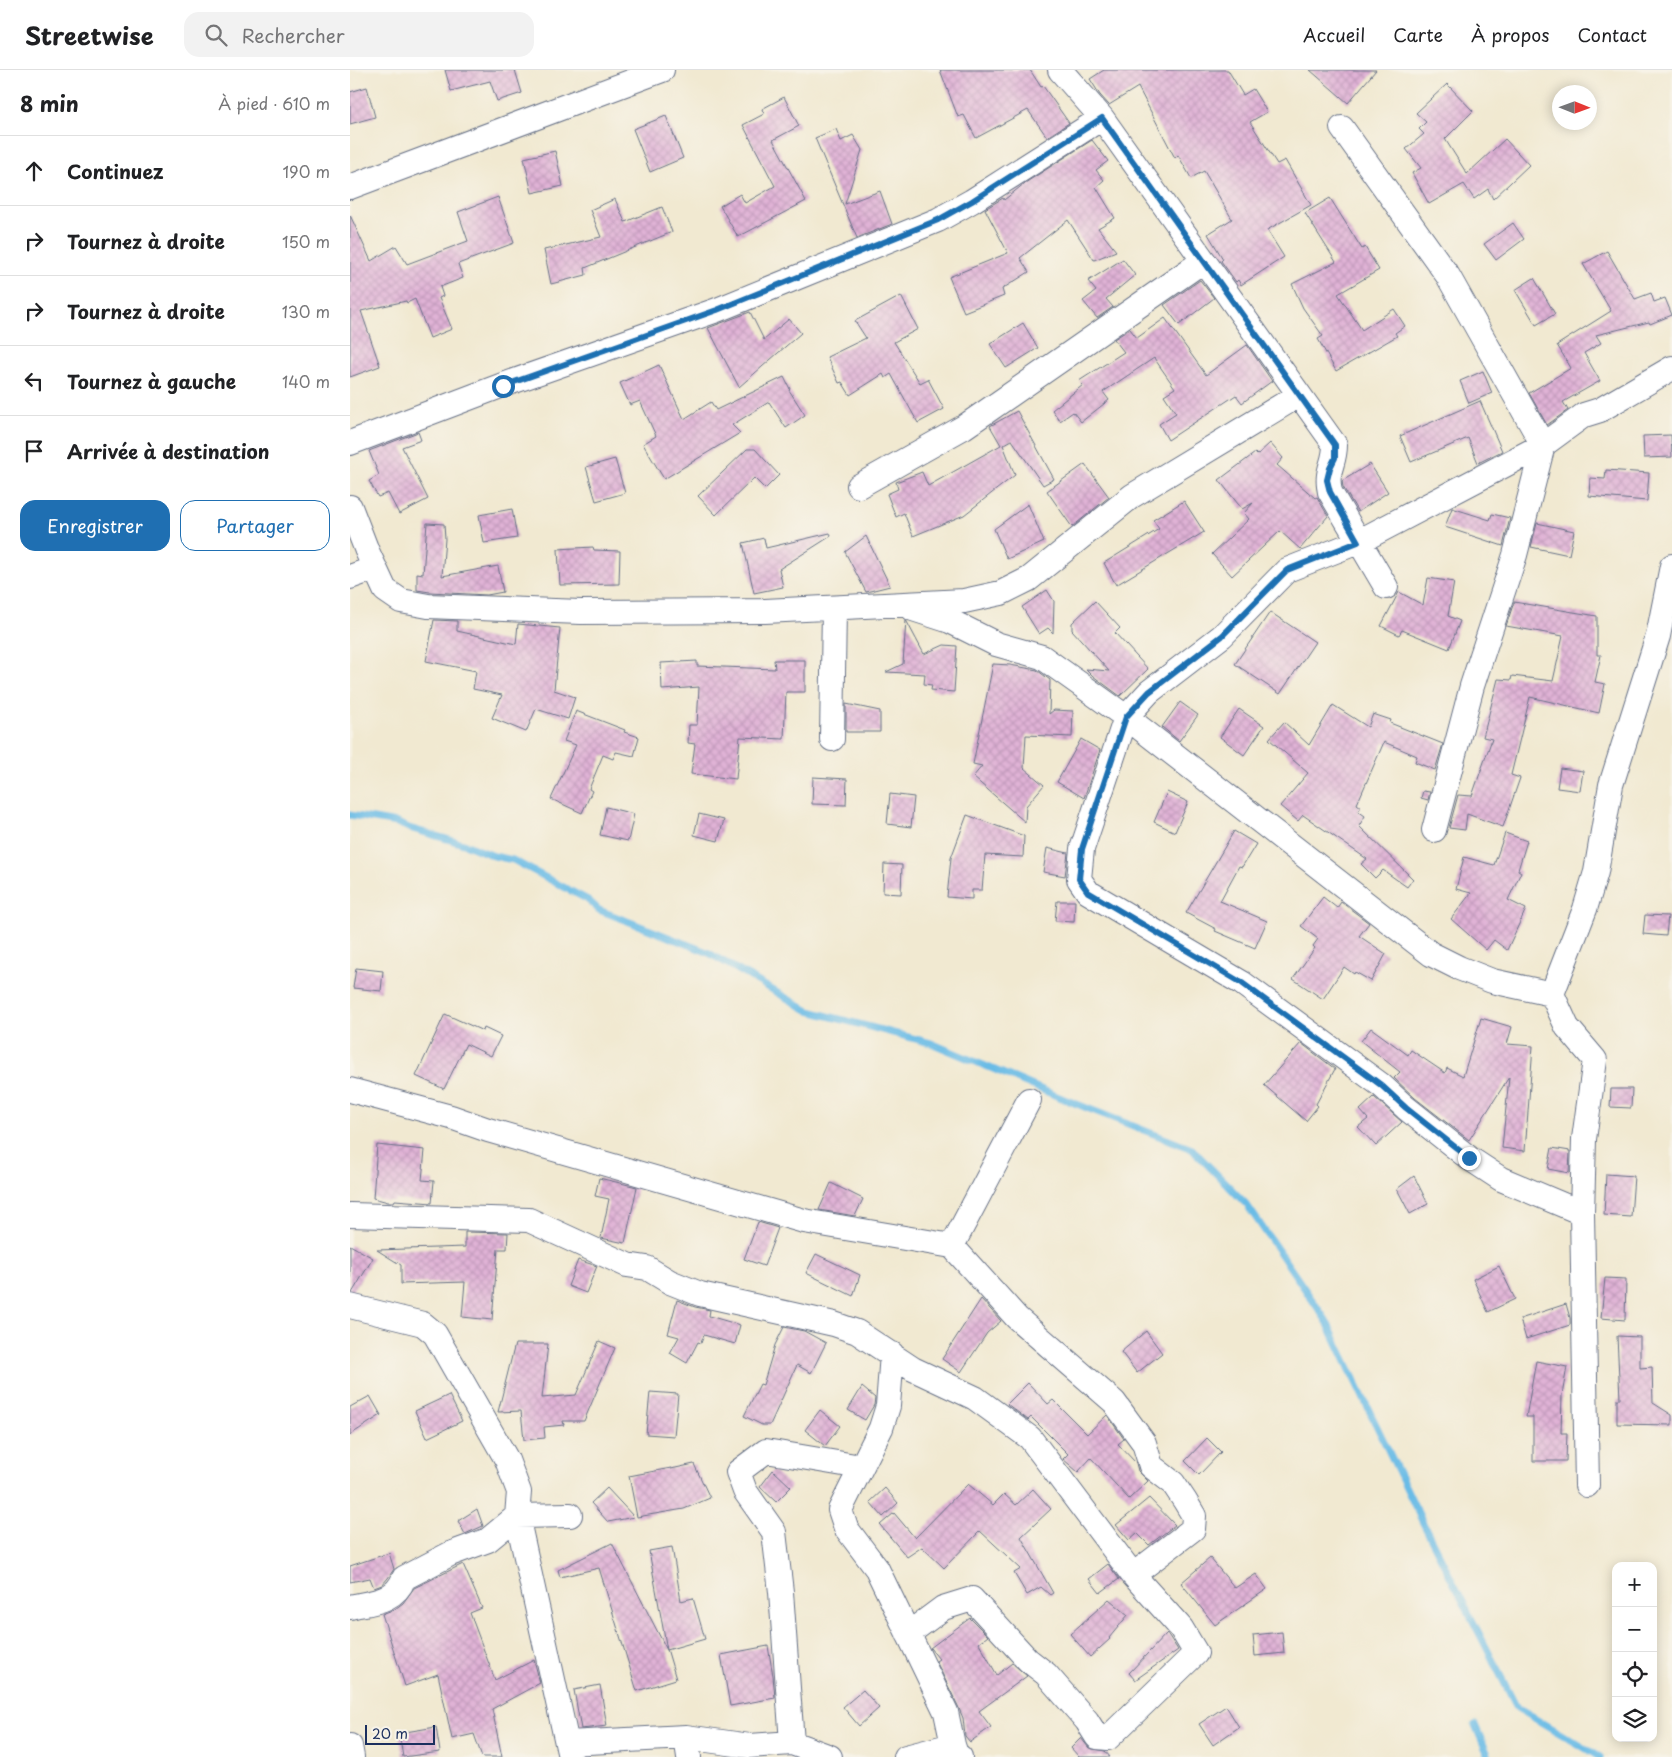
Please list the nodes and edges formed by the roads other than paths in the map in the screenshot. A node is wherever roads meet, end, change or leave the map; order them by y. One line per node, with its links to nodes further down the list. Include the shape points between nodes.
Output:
1 (662, 70): 5 (street)
2 (1060, 70): 3 (street)
3 (1102, 118): 6 (street); 9 (street, via 938,220 717,310)
4 (1342, 128): 10 (street, via 1448,276)
5 (350, 187)
6 (1203, 261): 8 (street); 11 (street, via 964,427)
7 (1672, 368): 10 (street, via 1600,410 1584,415)
8 (1299, 395): 13 (street, via 1335,445 1335,458 1327,480 1330,492); 18 (street, via 1132,496 1028,579 1001,593 964,601)
9 (350, 443)
10 (1543, 445): 13 (street); 22 (street, via 1515,555 1472,686)
11 (859, 486)
12 (350, 507): 15 (street)
13 (1358, 542): 17 (street); 20 (street, via 1287,570 1222,636 1149,692)
14 (1672, 566): 23 (street, via 1658,636 1611,785 1596,872)
15 (375, 568): 16 (street); 19 (street, via 385,590 401,601 428,606 581,612)
16 (350, 577)
17 (1386, 587)
18 (898, 604): 19 (street); 20 (street, via 950,621 996,644 1042,657)
19 (834, 608): 21 (street)
20 (1126, 717): 23 (street, via 1431,954 1492,981); 26 (street, via 1082,849 1079,879 1088,892 1242,983 1381,1085 1469,1158 1501,1179)
21 (832, 739)
22 (1434, 830)
23 (1552, 994): 26 (street, via 1567,1027 1595,1060 1584,1139)
24 (350, 1090): 28 (street, via 804,1221)
25 (1029, 1100): 28 (street)
26 (1582, 1213): 32 (street)
27 (350, 1215): 30 (street, via 530,1220 627,1265 647,1268 700,1294 834,1324 857,1332)
28 (952, 1246): 35 (street, via 1017,1318 1114,1402 1144,1443 1151,1466 1173,1482 1194,1516 1193,1529)
29 (350, 1306): 34 (street, via 423,1324 435,1334 507,1460 518,1492)
30 (892, 1354): 31 (street, via 888,1406 881,1428); 35 (street, via 913,1369 975,1398 1030,1438)
31 (861, 1467): 37 (street, via 840,1510 846,1528 877,1569); 38 (street, via 766,1451 738,1472 745,1491 774,1532)
32 (1587, 1486)
33 (570, 1515): 34 (street)
34 (517, 1516): 36 (street, via 488,1540 450,1554 404,1578 400,1588 385,1599); 41 (street)
35 (1133, 1575): 37 (street, via 1181,1628 1196,1653 1108,1738 1097,1738 1087,1721 1052,1681 1028,1660 972,1599 937,1611)
36 (350, 1607)
37 (908, 1634): 42 (street, via 946,1712)
38 (792, 1743): 40 (street); 44 (street)
39 (350, 1746): 43 (street)
40 (688, 1747): 41 (street)
41 (569, 1750)
42 (957, 1751): 45 (street)
43 (352, 1757)
44 (830, 1757)
45 (906, 1757)

